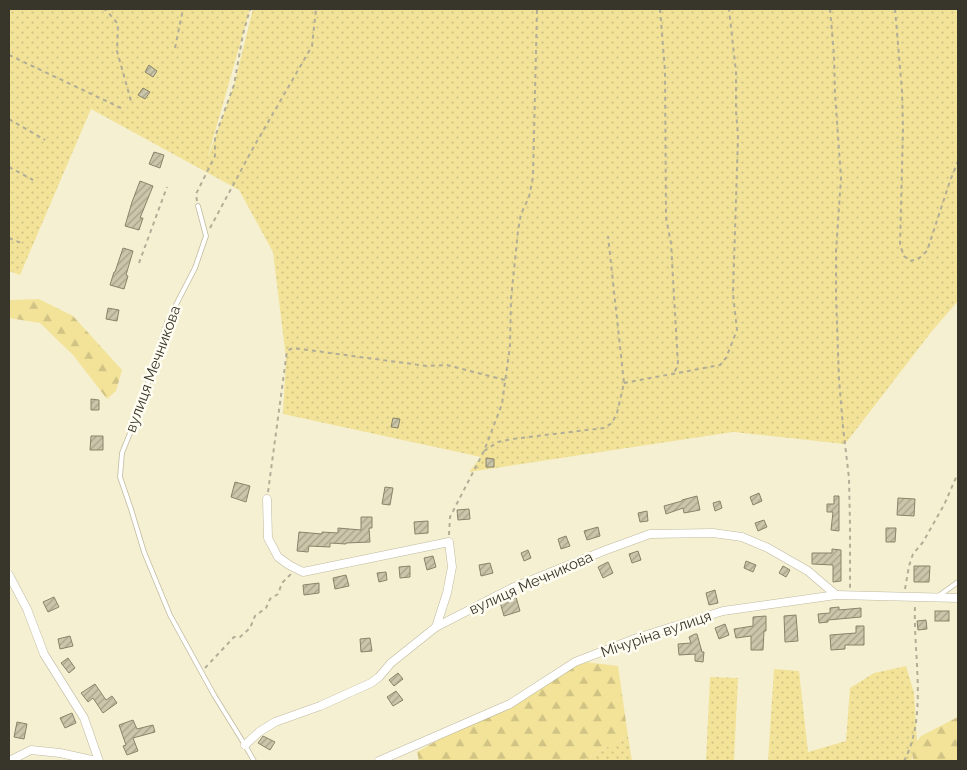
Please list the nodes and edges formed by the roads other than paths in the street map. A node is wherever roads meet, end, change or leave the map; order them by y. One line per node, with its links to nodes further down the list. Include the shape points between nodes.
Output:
1 (198, 206): 9 (lane, вулиця Мечникова, via 206,236 195,268 167,322 141,406 122,453 120,478 170,615)
2 (267, 499): 8 (street, via 268,538 278,558 303,572 449,542 452,567)
3 (9, 575): 11 (street, via 27,609 44,654 84,718)
4 (958, 582): 6 (lane)
5 (836, 595): 6 (street, Мічуріна вулиця); 8 (street, вулиця Мечникова, via 808,571 742,537 713,533 650,534 512,588); 13 (street, Мічуріна вулиця, via 723,611 637,638 575,662 510,704)
6 (937, 597): 7 (street, Мічуріна вулиця)
7 (958, 598)
8 (436, 627): 9 (street, вулиця Мечникова, via 371,682 320,706 275,722)
9 (245, 745): 12 (lane)
10 (9, 761): 11 (street, via 31,750)
11 (97, 761)
12 (254, 761)
13 (379, 761)

